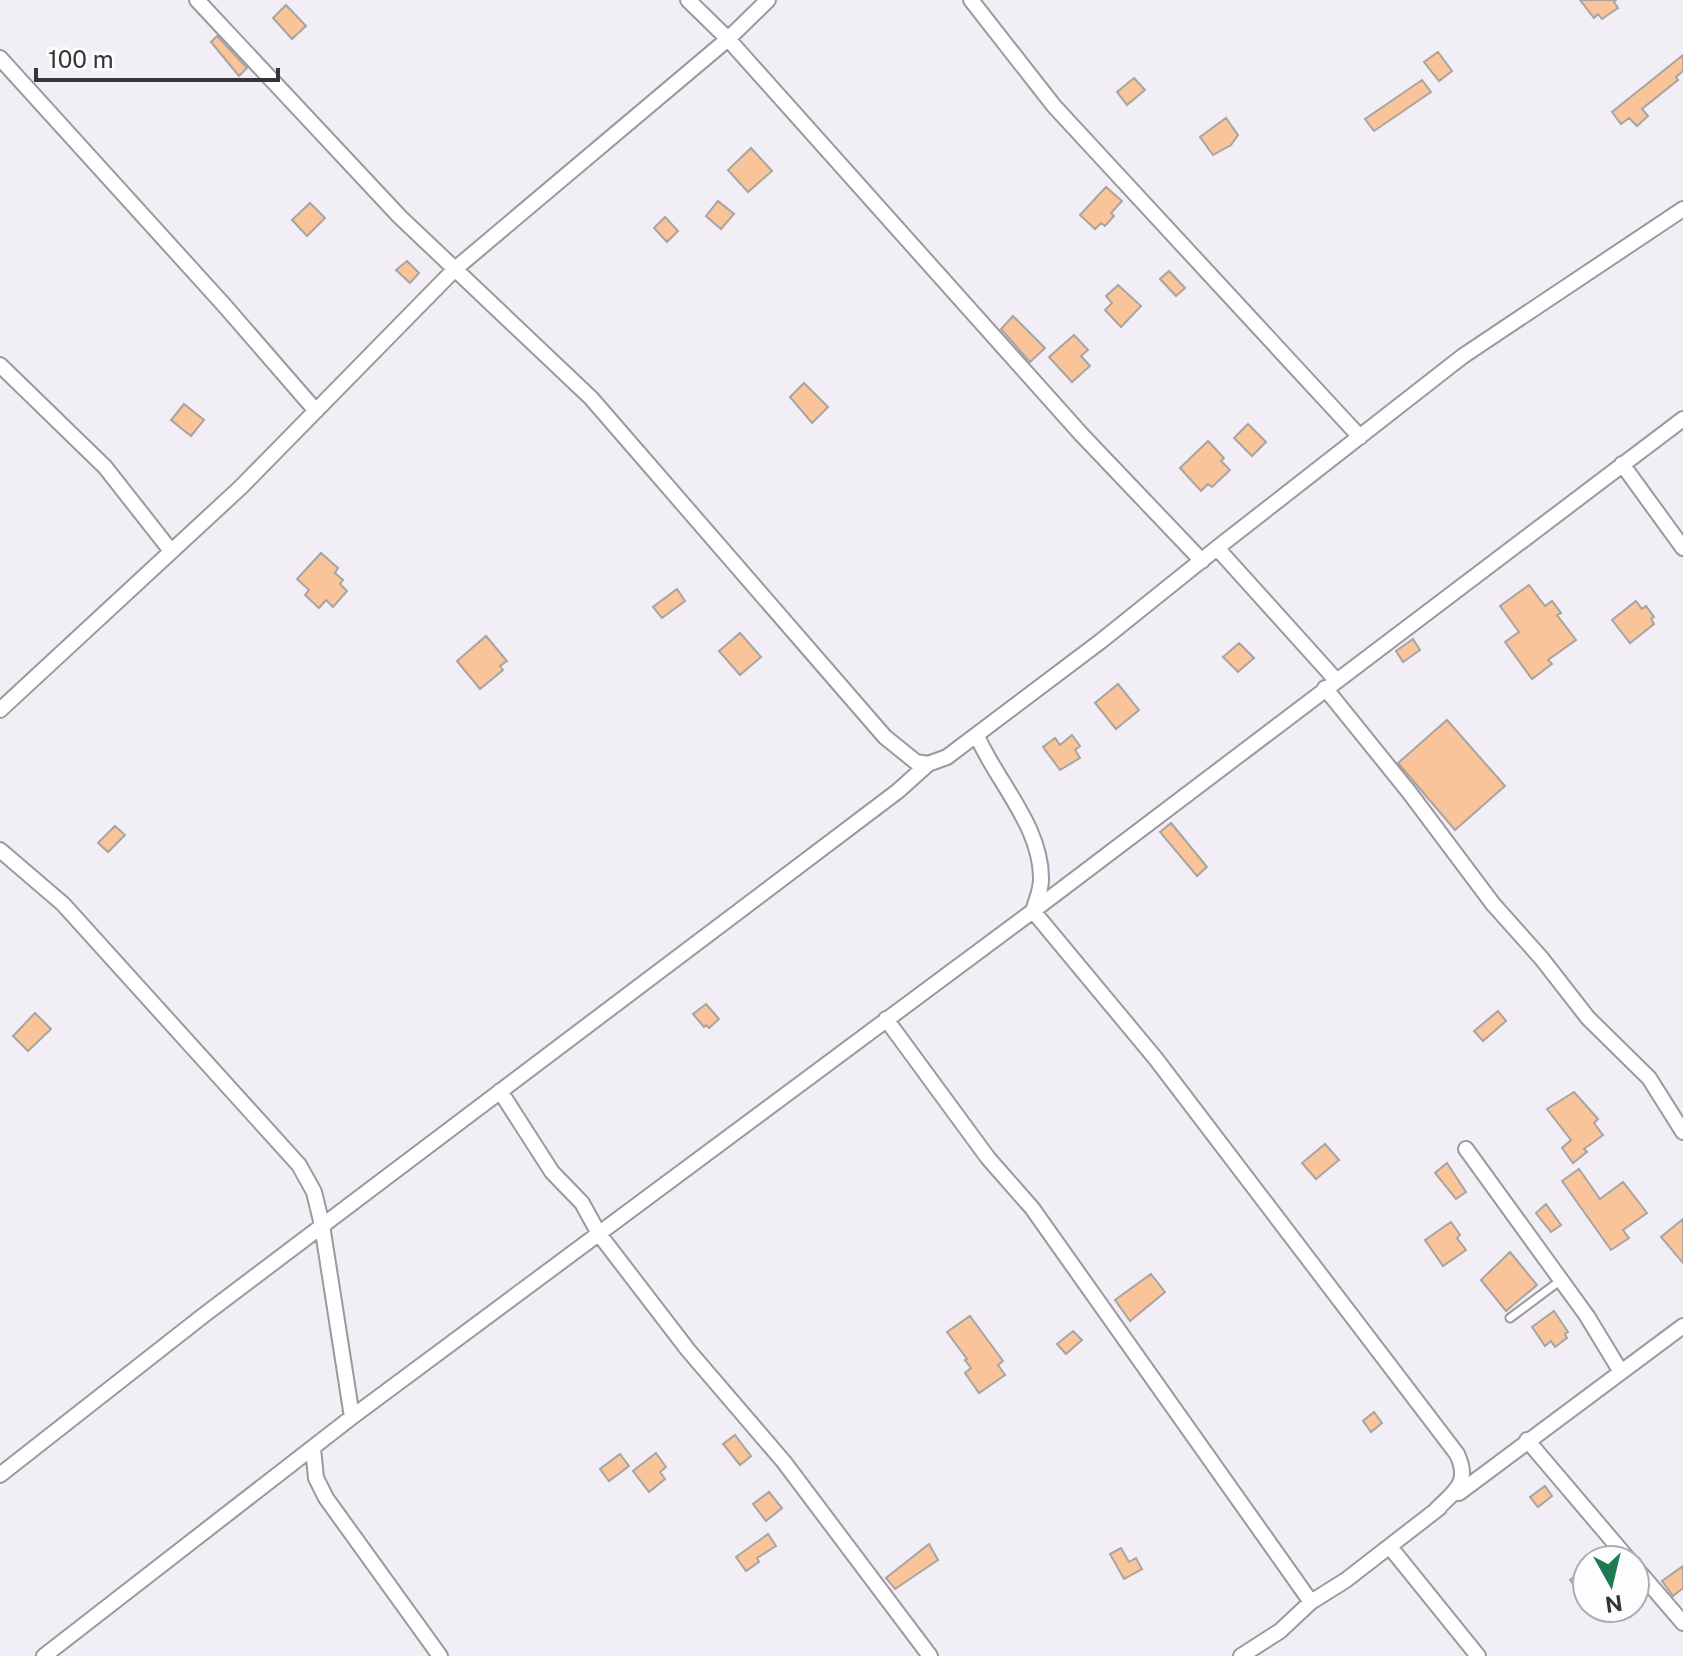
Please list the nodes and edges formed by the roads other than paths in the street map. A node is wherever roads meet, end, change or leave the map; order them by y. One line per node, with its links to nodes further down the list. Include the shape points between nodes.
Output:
1 (197, 0): 8 (street)
2 (688, 0): 5 (street)
3 (768, 0): 5 (street)
4 (971, 0): 12 (street, via 1054,106)
5 (728, 39): 8 (street); 17 (street, via 1081,434)
6 (0, 58): 10 (street)
7 (1683, 209): 12 (street, via 1463,356)
8 (455, 269): 10 (street); 21 (street, via 591,398 885,737 909,759)
9 (0, 365): 16 (street, via 105,467)
10 (316, 411): 16 (street)
11 (1683, 419): 13 (street)
12 (1360, 437): 14 (street)
13 (1622, 464): 15 (street); 18 (street)
14 (1217, 548): 17 (street); 18 (street)
15 (1683, 548)
16 (171, 551): 19 (street)
17 (1202, 561): 20 (street)
18 (1331, 684): 23 (street); 26 (street, via 1493,904 1588,1018 1649,1078)
19 (0, 710)
20 (977, 736): 21 (street); 23 (street, via 1034,842 1041,882)
21 (928, 764): 25 (street)
22 (0, 850): 28 (street, via 63,904 299,1165 314,1192)
23 (1033, 911): 24 (street); 38 (street, via 1156,1059 1457,1454 1463,1481)
24 (886, 1019): 29 (street); 42 (street, via 988,1158 1032,1208)
25 (500, 1091): 28 (street); 29 (street)
26 (1683, 1132)
27 (1466, 1149): 30 (street)
28 (322, 1225): 34 (street); 37 (street)
29 (599, 1234): 34 (street); 46 (street, via 784,1462)
30 (1561, 1280): 31 (lane); 33 (street)
31 (1510, 1318)
32 (1683, 1326): 33 (street)
33 (1621, 1372): 35 (street)
34 (352, 1417): 36 (street)
35 (1527, 1440): 38 (street); 39 (street)
36 (313, 1448): 44 (street); 45 (street, via 316,1478 326,1498)
37 (0, 1475)
38 (1434, 1512): 40 (street)
39 (1615, 1544)
40 (1390, 1547): 42 (street); 48 (street)
41 (1651, 1586): 43 (street)
42 (1311, 1602): 47 (street, via 1280,1631)
43 (1683, 1623)
44 (44, 1656)
45 (440, 1656)
46 (930, 1656)
47 (1241, 1656)
48 (1478, 1656)

